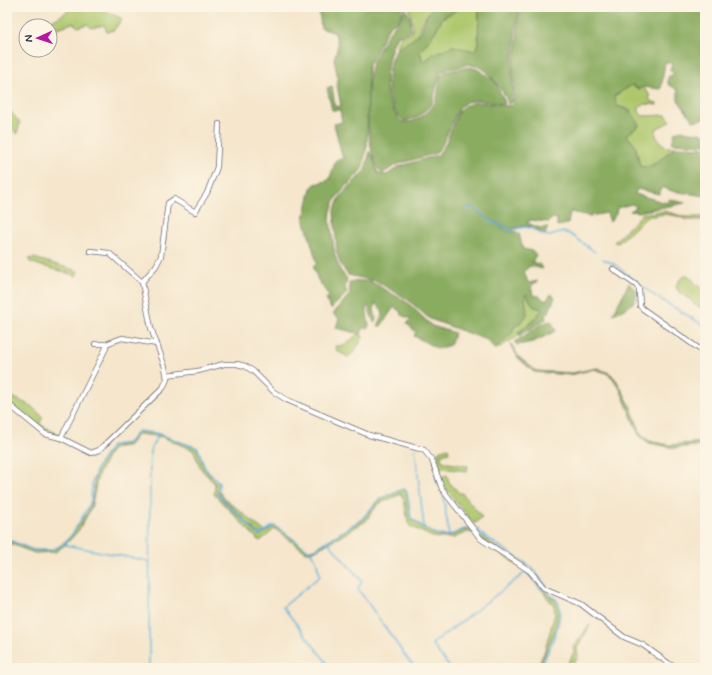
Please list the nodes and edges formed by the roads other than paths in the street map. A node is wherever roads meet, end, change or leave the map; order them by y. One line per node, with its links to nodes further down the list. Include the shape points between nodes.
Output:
1 (219, 124): 4 (street, via 217,168 207,193 196,212 174,199 168,203 161,256)
2 (90, 251): 4 (street, via 109,253)
3 (613, 269): 8 (street, via 639,289 640,306 643,309)
4 (142, 282): 7 (street, via 151,328)
5 (94, 344): 6 (street)
6 (106, 344): 7 (street, via 122,338); 11 (street)
7 (157, 344): 9 (street)
8 (705, 354)
9 (167, 375): 11 (street, via 163,388 95,453 87,452); 12 (street, via 224,364 245,366 287,400 369,436 424,450 432,460 442,489 481,539 530,571 544,588 582,604 624,637 643,645)
10 (7, 403): 11 (street, via 45,434)
11 (60, 438)
12 (675, 668)

